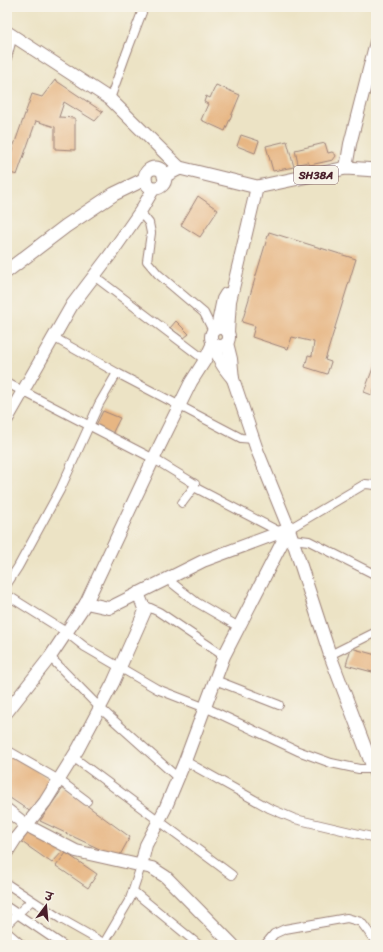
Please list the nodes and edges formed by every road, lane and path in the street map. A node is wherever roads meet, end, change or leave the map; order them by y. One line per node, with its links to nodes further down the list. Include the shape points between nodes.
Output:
1 (144, 7): 5 (street)
2 (10, 34): 4 (street); 5 (street)
3 (376, 42): 7 (street)
4 (7, 58)
5 (110, 99): 6 (street)
6 (180, 168): 9 (main road); 11 (main road)
7 (346, 168): 8 (main road, SH38A); 11 (main road, SH38A)
8 (376, 170)
9 (164, 176): 10 (main road, via 165,179 157,188); 10 (main road, via 162,171 154,168 147,171)
10 (149, 183): 12 (street); 13 (main road, via 114,194 66,226)
11 (258, 187): 16 (street, via 236,278 223,299)
12 (140, 212): 14 (street); 16 (street, via 149,223 151,233 147,261 158,274 204,313)
13 (7, 271)
14 (94, 276): 15 (street); 17 (street)
15 (52, 337): 18 (street); 20 (street)
16 (219, 337): 17 (street); 24 (street, via 231,359 233,379)
17 (205, 360): 21 (street)
18 (116, 373): 21 (street); 23 (street)
19 (7, 383): 20 (street)
20 (23, 390): 22 (street); 23 (street)
21 (180, 406): 24 (street, via 241,438); 25 (street)
22 (7, 418)
23 (89, 426): 25 (street); 32 (street, via 60,490)
24 (254, 439): 29 (street)
25 (154, 459): 26 (street); 35 (street)
26 (195, 484)
27 (376, 485): 29 (street, via 365,484)
28 (182, 503): 29 (street, via 194,487)
29 (287, 533): 30 (street, via 309,541); 31 (street, via 203,561); 36 (street); 40 (street)
30 (376, 575)
31 (167, 579): 34 (street); 36 (street, via 196,602)
32 (7, 584)
33 (7, 595): 37 (street)
34 (140, 598): 35 (street, via 109,608); 39 (street); 42 (street, via 146,611)
35 (86, 603): 37 (street)
36 (239, 627): 39 (street)
37 (66, 632): 41 (street); 42 (street, via 85,647)
38 (376, 632): 40 (street)
39 (224, 656): 43 (street)
40 (330, 656): 51 (street)
41 (50, 657): 45 (street); 47 (street)
42 (120, 667): 45 (street); 46 (street, via 157,689)
43 (215, 680): 44 (street); 46 (street)
44 (279, 705)
45 (100, 708): 49 (street); 52 (street)
46 (205, 708): 50 (street); 51 (street, via 298,751 331,763)
47 (7, 712)
48 (7, 750): 53 (street)
49 (73, 757): 53 (street); 56 (street)
50 (185, 761): 52 (street); 58 (street, via 269,808 295,819)
51 (375, 772)
52 (178, 778): 56 (street)
53 (59, 780): 54 (street); 57 (street)
54 (87, 801)
55 (7, 810): 57 (street)
56 (160, 820): 60 (street, via 146,845); 61 (street)
57 (26, 825): 59 (street); 60 (street, via 76,851)
58 (376, 838)
59 (7, 852)
60 (142, 866): 63 (street); 74 (street, via 152,868 166,877)
61 (232, 875)
62 (7, 884): 64 (street)
63 (133, 891): 70 (street); 73 (street)
64 (31, 900): 66 (street); 70 (street)
65 (7, 907): 66 (street)
66 (17, 914): 67 (street); 72 (street)
67 (7, 924)
68 (7, 932): 71 (street)
69 (376, 942): 75 (street, via 361,922 347,918 285,929 274,934)
70 (104, 944)
71 (22, 945)
72 (63, 945)
73 (199, 945)
74 (233, 945)
75 (266, 945)

